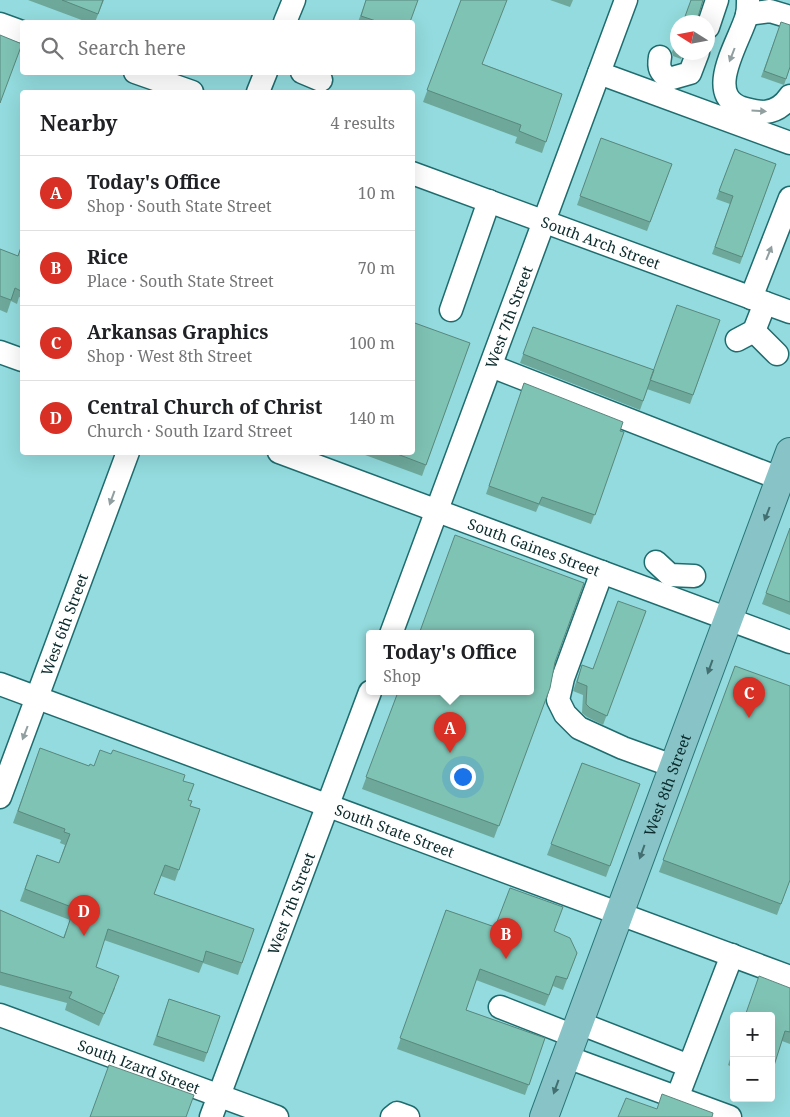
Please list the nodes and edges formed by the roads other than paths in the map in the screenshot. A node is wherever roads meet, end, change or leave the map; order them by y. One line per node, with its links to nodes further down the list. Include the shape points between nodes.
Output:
1 (294, 0): 7 (street)
2 (626, 0): 11 (street, West 7th Street)
3 (717, 0): 5 (street)
4 (747, 7): 6 (street); 18 (street, one-way to 18, via 724,80)
5 (712, 15)
6 (790, 17)
7 (286, 20)
8 (0, 24): 9 (street)
9 (20, 31)
10 (695, 60): 14 (street, via 690,74 669,78)
11 (599, 73): 14 (street); 23 (street, West 7th Street)
12 (144, 75): 15 (street)
13 (265, 75): 16 (street)
14 (659, 75): 18 (street)
15 (186, 90)
16 (259, 90)
17 (790, 96): 18 (street, one-way to 17, via 736,105 760,112 771,111)
18 (723, 107): 19 (street)
19 (790, 143)
20 (415, 179): 22 (street, South Arch Street)
21 (790, 198): 24 (street, one-way to 21)
22 (490, 201): 23 (street, South Arch Street); 25 (street)
23 (544, 221): 24 (street, South Arch Street); 30 (street, West 7th Street)
24 (758, 300): 26 (street, South Arch Street); 28 (street, via 746,336)
25 (451, 310)
26 (790, 312)
27 (0, 352): 29 (street)
28 (777, 354)
29 (20, 359)
30 (490, 366): 33 (street, via 768,474); 34 (street, West 7th Street)
31 (127, 455): 43 (street, West 6th Street, one-way to 43)
32 (287, 455): 34 (street, South Gaines Street)
33 (787, 468): 38 (main road, West 8th Street, one-way to 38)
34 (437, 511): 35 (street, South Gaines Street); 39 (street, West 7th Street)
35 (602, 572): 37 (street, South Gaines Street); 44 (street, via 558,700 565,714 579,728)
36 (694, 576): 37 (street)
37 (663, 577): 38 (street, South Gaines Street)
38 (728, 619): 40 (street, South Gaines Street); 44 (main road, West 8th Street, one-way to 44)
39 (392, 630)
40 (790, 642)
41 (0, 684): 43 (street, South State Street)
42 (369, 695): 46 (street, West 7th Street)
43 (37, 698): 45 (street, West 6th Street, one-way to 45); 46 (street, South State Street)
44 (673, 766): 47 (main road, West 8th Street, one-way to 47)
45 (0, 797)
46 (328, 805): 47 (street, South State Street); 56 (street, West 7th Street)
47 (620, 914): 48 (street, South State Street); 53 (main road, West 8th Street)
48 (732, 955): 49 (street, South State Street); 54 (street)
49 (790, 977)
50 (500, 1007): 53 (street)
51 (0, 1015): 56 (street, South Izard Street)
52 (612, 1036): 53 (street); 54 (street); 55 (street)
53 (573, 1039): 55 (street); 62 (main road, West 8th Street, one-way to 62)
54 (689, 1066): 57 (street)
55 (598, 1069): 57 (street)
56 (219, 1095): 58 (street, West 7th Street); 59 (street, South Izard Street)
57 (677, 1098): 63 (street)
58 (212, 1117)
59 (278, 1117)
60 (392, 1117): 61 (street, via 397,1113)
61 (408, 1117)
62 (544, 1117)
63 (730, 1117)

